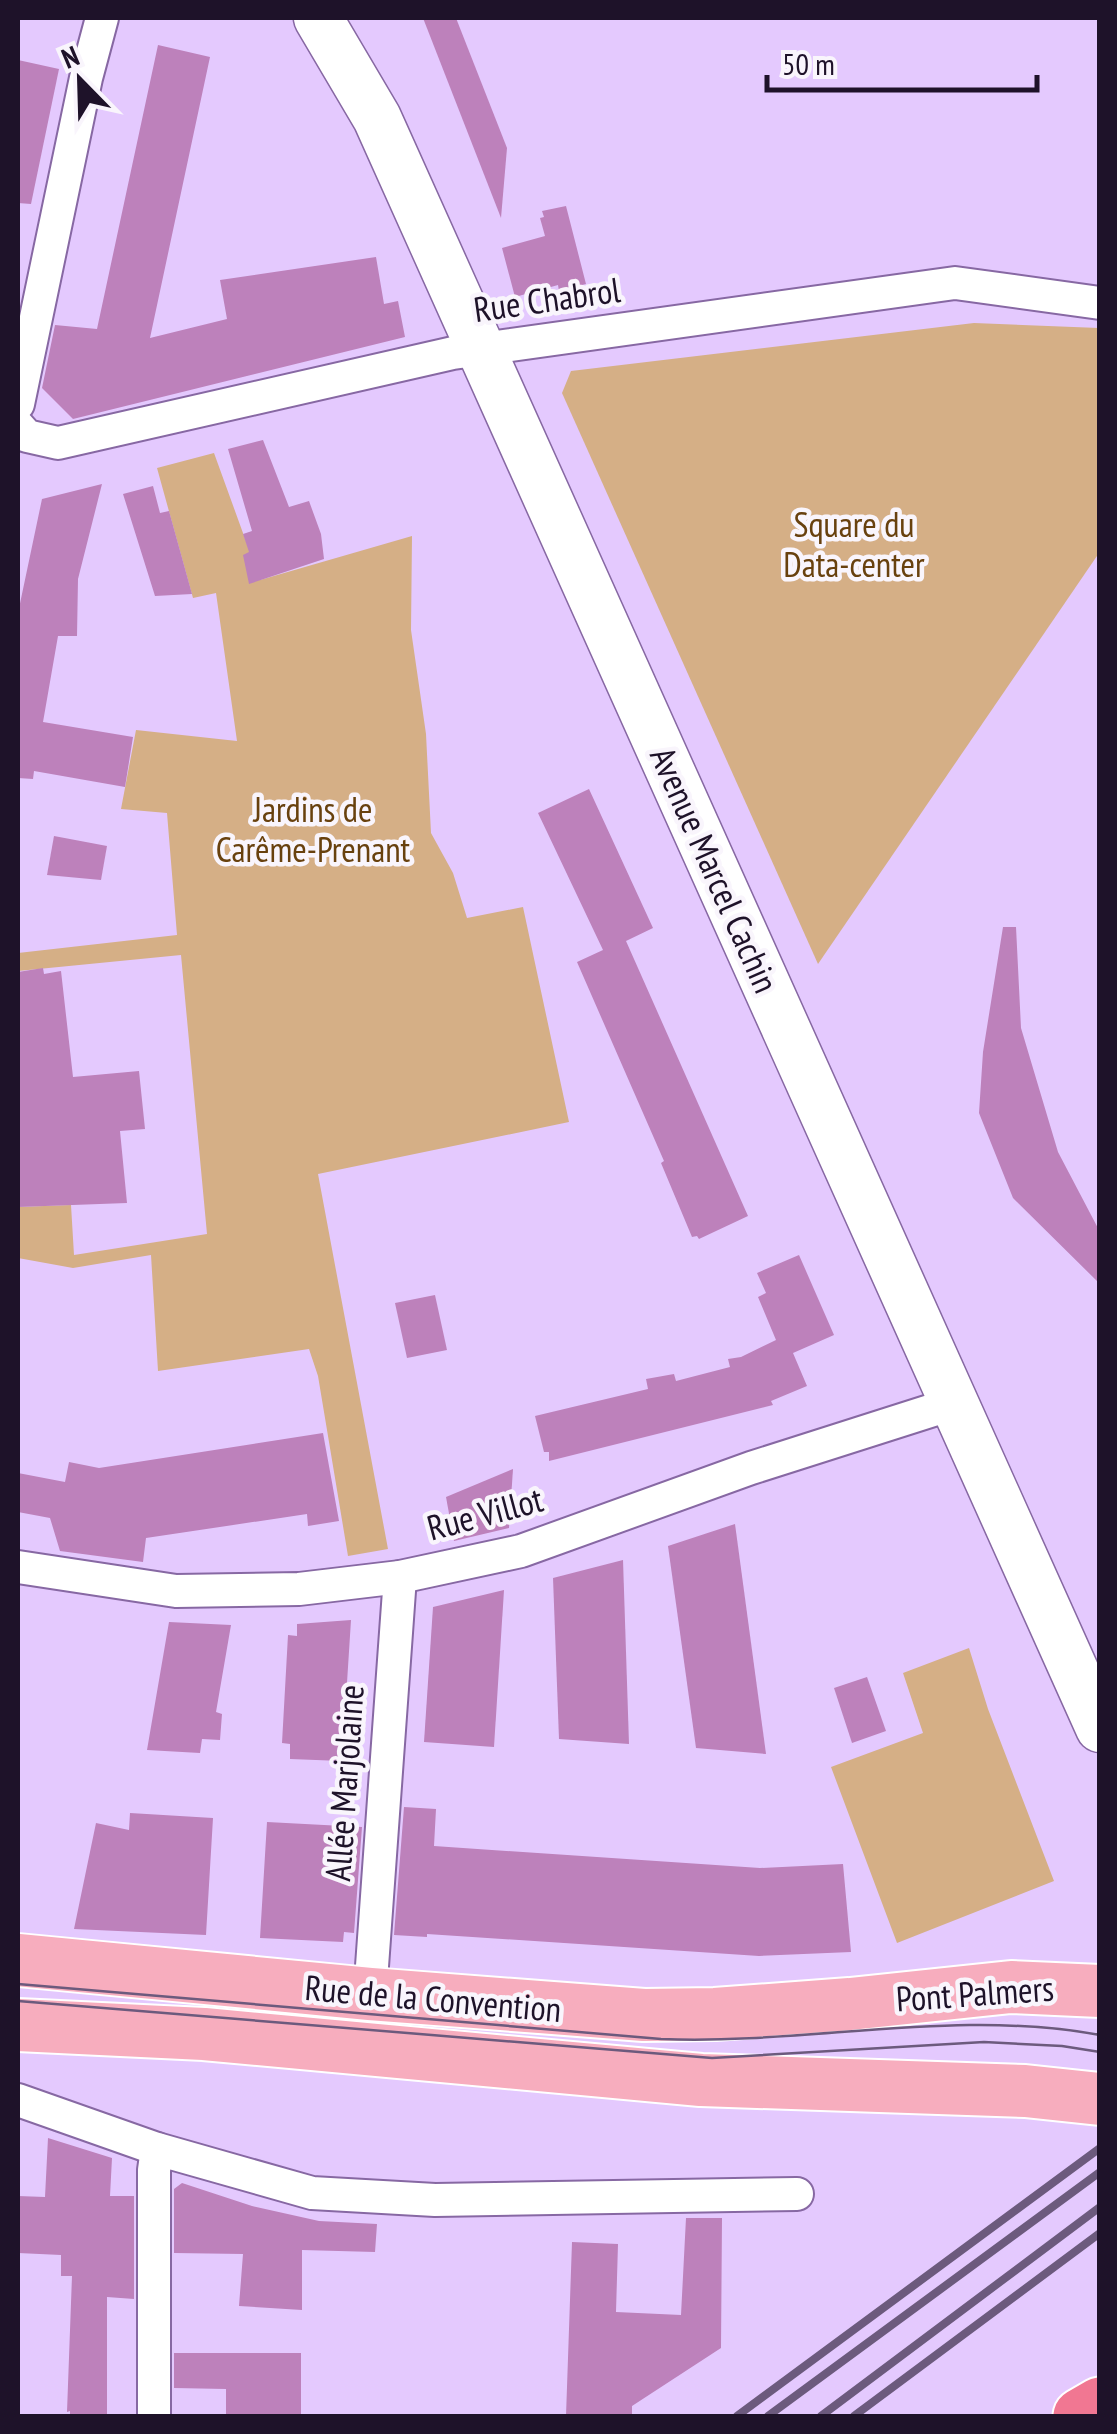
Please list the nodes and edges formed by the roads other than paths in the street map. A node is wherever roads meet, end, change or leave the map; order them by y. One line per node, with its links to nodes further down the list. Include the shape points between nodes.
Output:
1 (102, 18): 5 (street)
2 (318, 18): 4 (street, Avenue Marcel Cachin, via 377,118)
3 (1100, 303): 4 (street, Rue Chabrol, via 955,283)
4 (481, 348): 6 (street, Rue Chabrol, via 58,443 26,436); 7 (street, Avenue Marcel Cachin)
5 (18, 404)
6 (18, 426)
7 (955, 1402): 9 (street, Rue Villot, via 521,1551); 10 (street, Avenue Marcel Cachin)
8 (18, 1567): 9 (street, Rue Villot, via 176,1591 298,1589)
9 (400, 1577): 15 (street, Allée Marjolaine)
10 (1100, 1728)
11 (18, 1960): 15 (main road, Rue de la Convention)
12 (1100, 1967): 13 (street, via 1071,1980)
13 (1020, 1987): 14 (main road, Pont Palmers); 16 (main road, Pont Palmers)
14 (1100, 1991)
15 (370, 1994): 16 (main road, Rue de la Convention, via 644,2015)
16 (850, 2004)
17 (18, 2026): 19 (main road, Rue de la Convention, via 204,2034 701,2080)
18 (1100, 2079): 19 (street, via 1002,2071)
19 (840, 2085): 20 (main road, Rue de la Convention)
20 (1100, 2099)
21 (18, 2100): 22 (street)
22 (158, 2148): 23 (street, via 312,2193 435,2200); 25 (street)
23 (797, 2194)
24 (1100, 2405): 26 (highway)
25 (154, 2416)
26 (1080, 2416)

